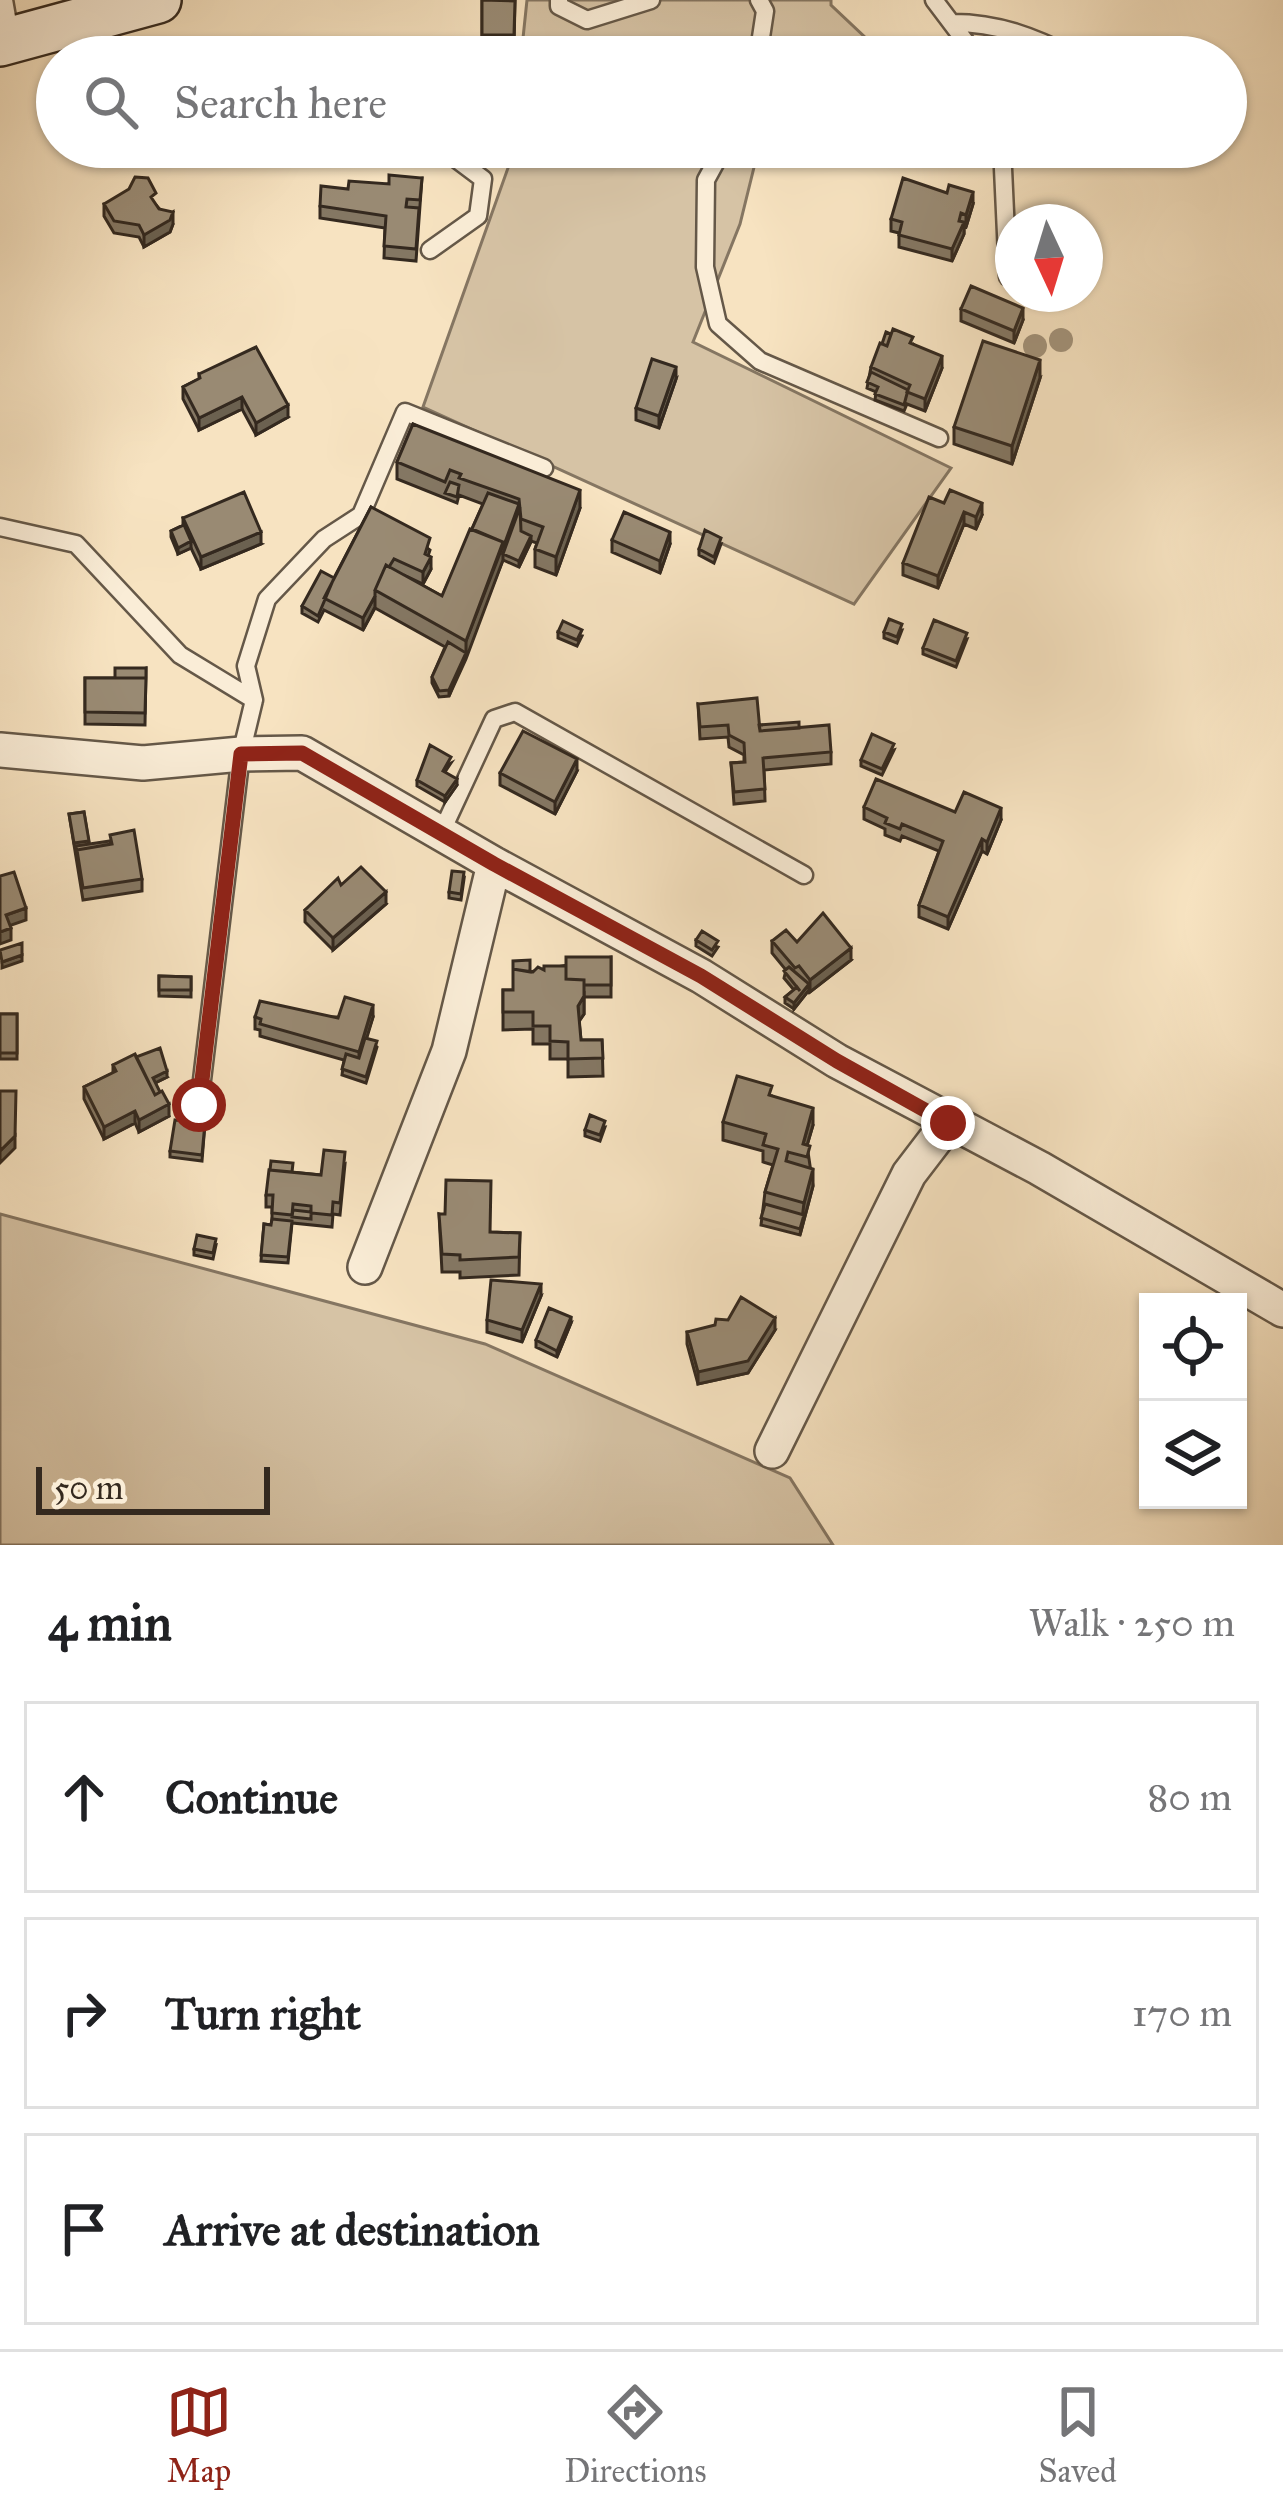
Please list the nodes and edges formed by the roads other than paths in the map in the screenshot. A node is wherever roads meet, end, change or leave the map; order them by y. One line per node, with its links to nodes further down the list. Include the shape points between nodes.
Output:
1 (158, 0): 6 (street)
2 (559, 0): 3 (lane, via 587,20)
3 (652, 0)
4 (760, 0): 8 (lane)
5 (934, 0): 7 (lane)
6 (5, 22)
7 (953, 23): 9 (lane); 10 (lane)
8 (762, 36)
9 (962, 36)
10 (1028, 36)
11 (469, 168): 15 (lane, via 483,178 478,216)
12 (713, 168): 16 (lane, via 704,267 718,324 760,361)
13 (1003, 168): 14 (lane)
14 (1005, 204)
15 (430, 250)
16 (939, 438)
17 (544, 468): 19 (lane, via 405,412 361,515 323,539 267,599 246,666)
18 (0, 527): 19 (lane, via 76,544 180,655)
19 (254, 700): 21 (lane)
20 (0, 750): 21 (street, via 143,764)
21 (241, 754): 22 (street, via 302,753); 25 (lane)
22 (442, 831): 23 (street); 24 (lane, via 494,719 515,712)
23 (494, 864): 26 (street); 27 (street, via 449,1051)
24 (804, 874)
25 (199, 1105)
26 (948, 1123): 28 (street); 29 (street, via 910,1174)
27 (365, 1267)
28 (1283, 1310)
29 (772, 1451)

